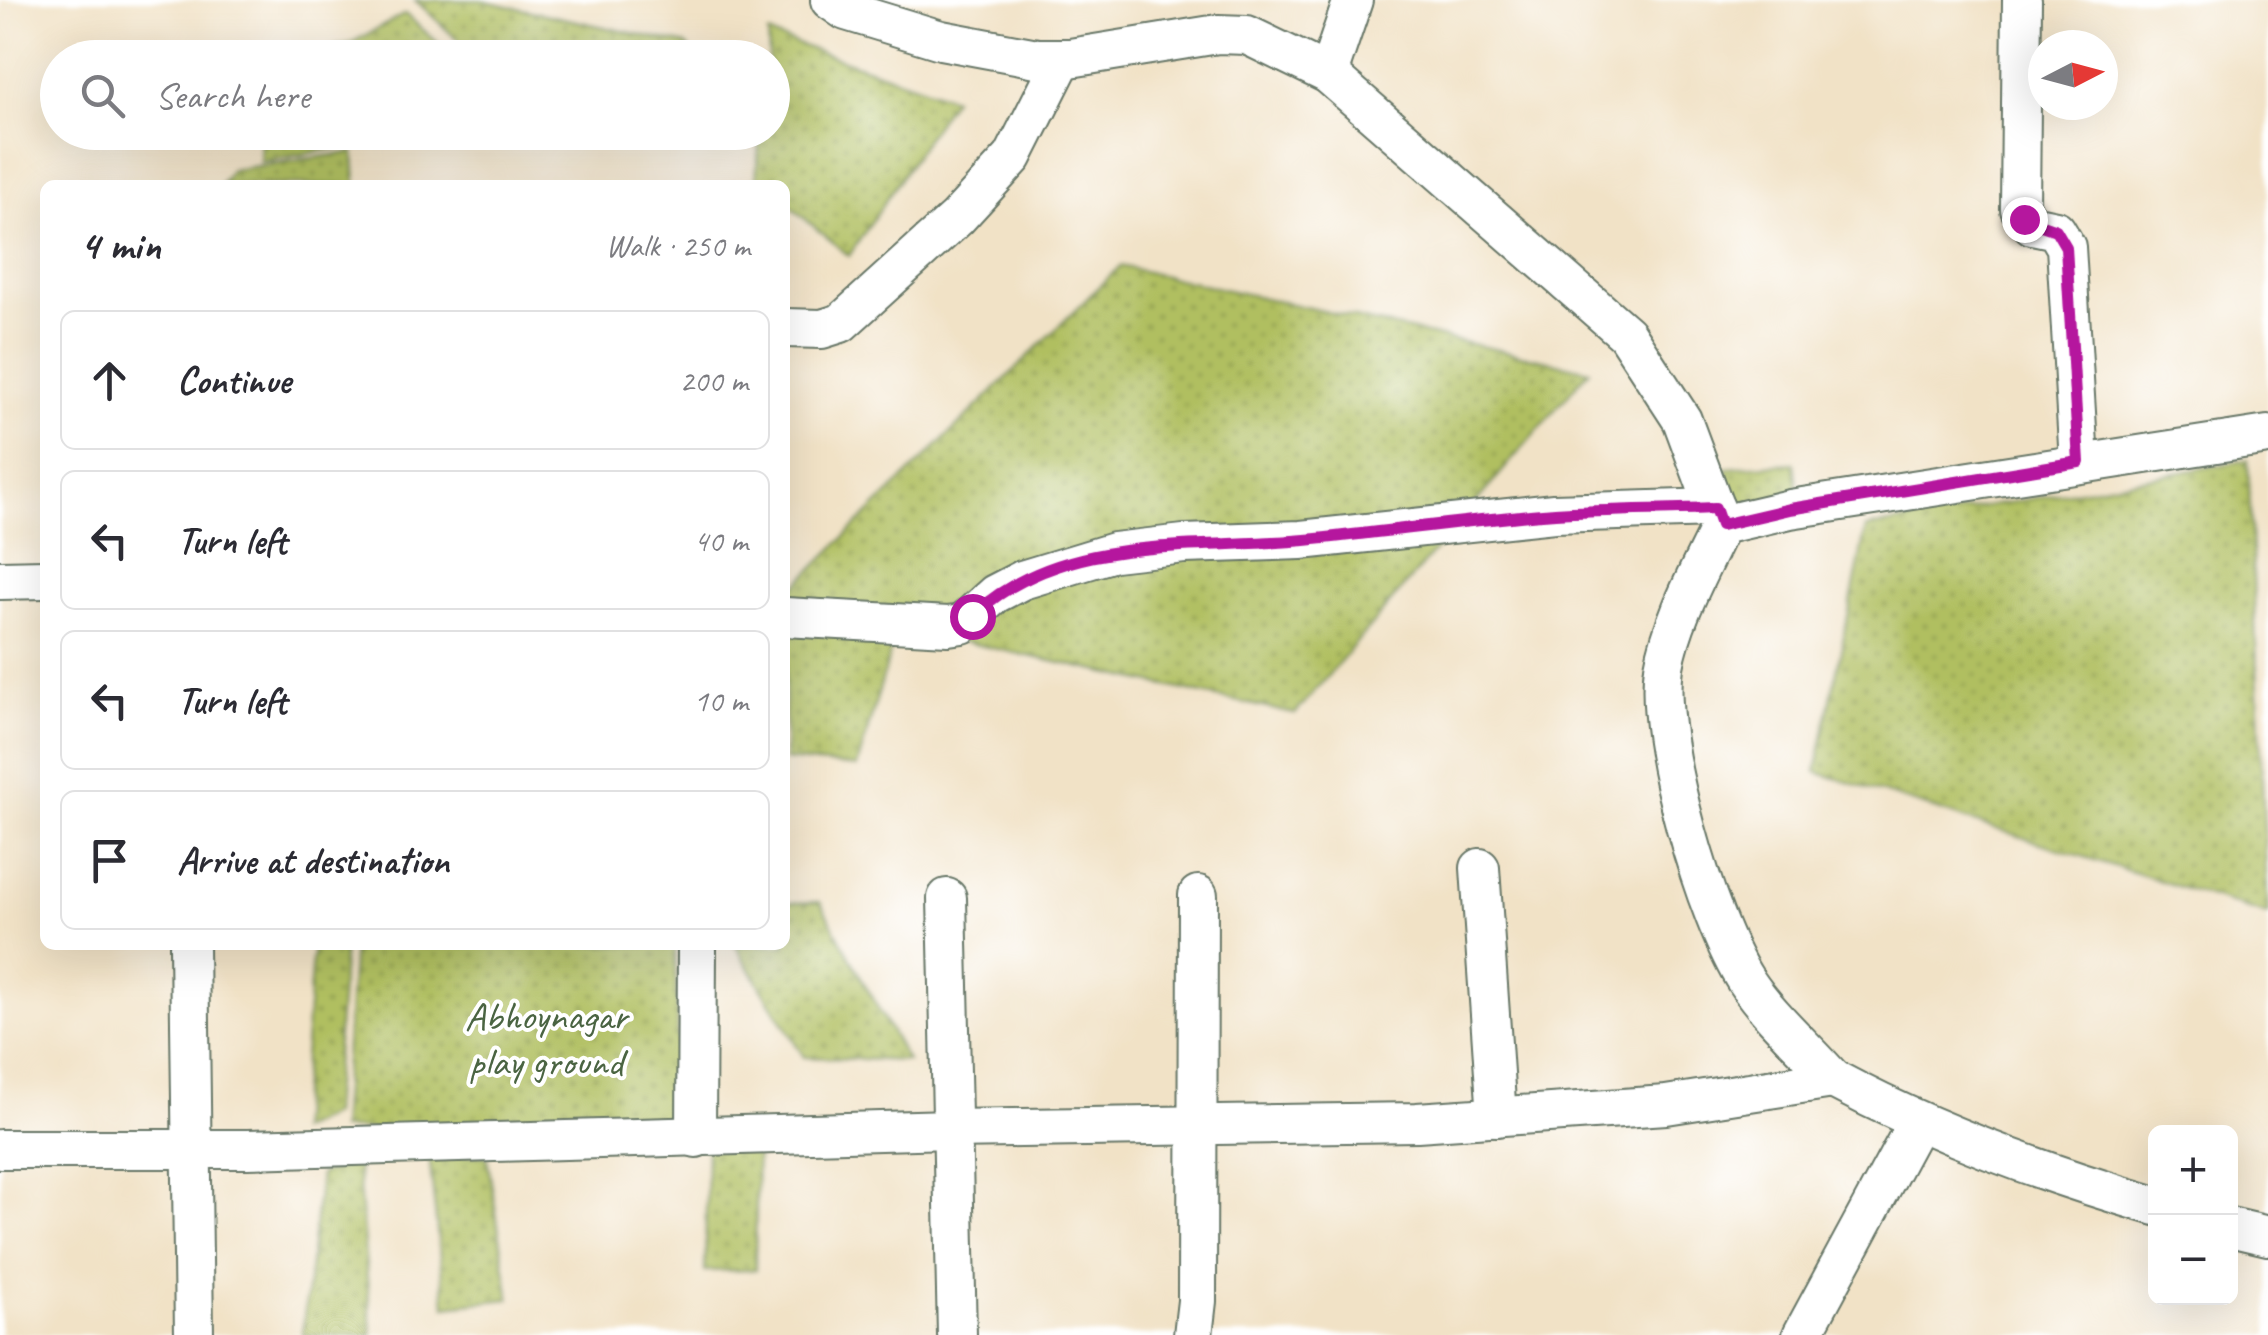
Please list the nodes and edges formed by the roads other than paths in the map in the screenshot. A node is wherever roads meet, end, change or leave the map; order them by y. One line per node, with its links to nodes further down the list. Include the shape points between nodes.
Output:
1 (830, 0): 4 (street, via 960,46)
2 (1354, 0): 5 (street)
3 (2022, 0): 8 (street, via 2020,209 2032,225 2056,230 2066,247)
4 (1063, 58): 5 (street, via 1247,35); 6 (street, via 1013,157 957,218 842,323)
5 (1328, 74): 9 (street, via 1626,334 1682,420)
6 (790, 328)
7 (2268, 435): 8 (street)
8 (2079, 462): 9 (street)
9 (1718, 516): 12 (street, via 1554,513 1301,540 1184,544 1114,552 1022,580 962,624); 18 (street, via 1664,666 1662,707 1690,844 1721,935 1748,984)
10 (40, 579): 11 (street)
11 (0, 580)
12 (790, 617)
13 (1480, 868): 19 (street)
14 (1198, 895): 21 (street)
15 (947, 898): 22 (street)
16 (189, 950): 25 (street)
17 (697, 950): 23 (street)
18 (1833, 1078): 19 (street, via 1666,1105); 20 (street)
19 (1497, 1117): 21 (street)
20 (1916, 1124): 26 (street); 32 (street)
21 (1198, 1126): 22 (street); 31 (street)
22 (950, 1128): 23 (street); 30 (street)
23 (696, 1138): 25 (street)
24 (0, 1149): 25 (street)
25 (190, 1149): 29 (street)
26 (2148, 1204)
27 (2238, 1229): 28 (street)
28 (2268, 1236)
29 (194, 1335)
30 (957, 1335)
31 (1193, 1335)
32 (1802, 1335)

